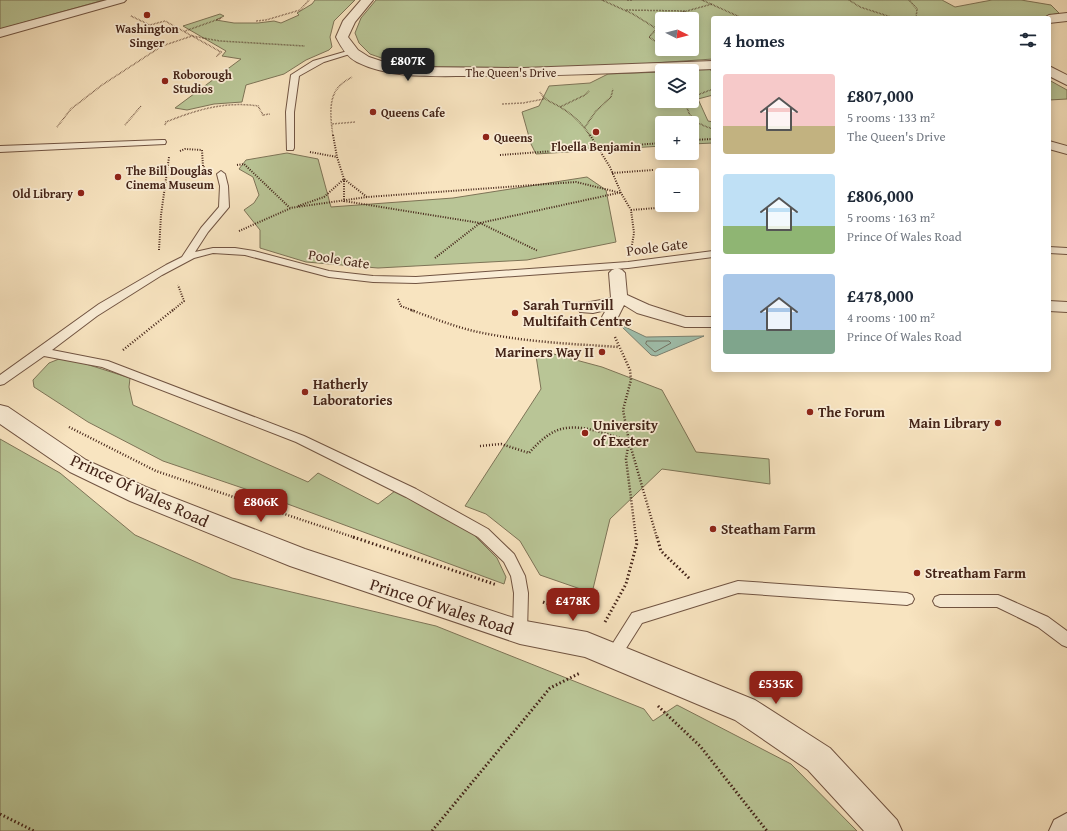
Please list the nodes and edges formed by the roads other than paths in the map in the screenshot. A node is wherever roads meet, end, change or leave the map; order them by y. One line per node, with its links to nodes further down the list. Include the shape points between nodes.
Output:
1 (120, 0): 5 (street)
2 (367, 0): 6 (street, via 349,21 342,36)
3 (1067, 17): 4 (street)
4 (1051, 20)
5 (0, 33)
6 (351, 52): 7 (street, The Queen's Drive, via 365,61 377,64 437,72 542,72); 12 (lane, via 322,59 295,75 290,112)
7 (711, 65)
8 (1051, 71): 9 (street)
9 (1067, 81)
10 (162, 142): 13 (lane)
11 (1051, 146): 14 (street)
12 (290, 148)
13 (0, 149)
14 (1067, 150)
15 (221, 174): 19 (lane, via 224,207 204,230)
16 (1051, 250): 17 (lane)
17 (1067, 251)
18 (711, 255): 20 (lane, Poole Gate)
19 (186, 258): 20 (lane, Poole Gate, via 204,252 236,251 269,257 302,268 390,280 575,268); 26 (lane, Poole Gate, via 97,310)
20 (622, 284): 23 (street, via 593,308); 24 (street); 25 (street, via 643,308 685,322)
21 (1051, 306): 22 (street)
22 (1067, 306)
23 (586, 308)
24 (610, 317)
25 (711, 322)
26 (42, 352): 27 (lane, Poole Gate); 31 (lane, via 104,364 300,439 411,493 483,533 509,558 518,576 521,593)
27 (0, 381)
28 (0, 412): 31 (street, Prince Of Wales Road, via 78,466 138,494 299,558)
29 (907, 599): 33 (lane, via 738,587 637,618)
30 (940, 601): 32 (lane, via 998,601 1043,622)
31 (520, 632): 33 (street, Prince Of Wales Road, via 587,645)
32 (1067, 640)
33 (613, 656): 34 (street, Prince Of Wales Road, via 745,710 819,759)
34 (886, 831)

